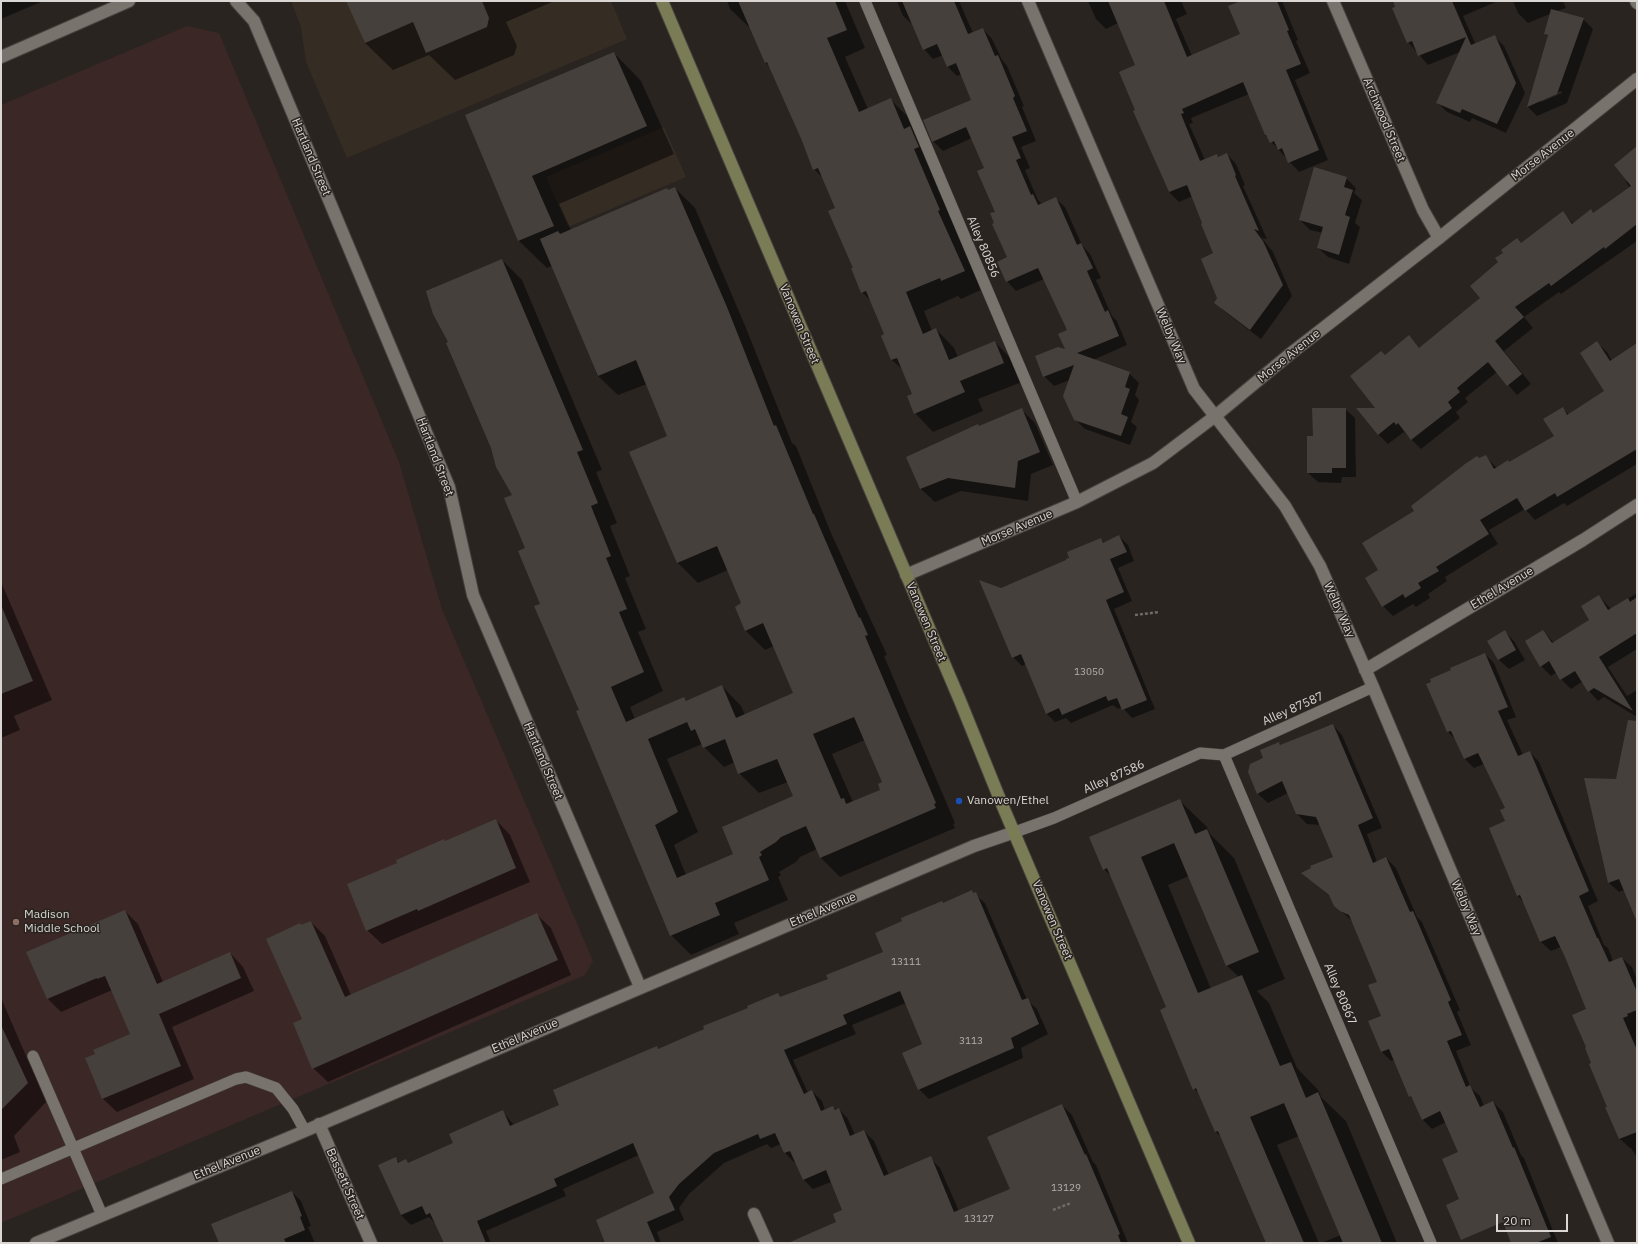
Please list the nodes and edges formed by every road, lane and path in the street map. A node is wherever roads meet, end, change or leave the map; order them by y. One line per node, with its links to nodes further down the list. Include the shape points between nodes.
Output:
1 (129, 1): 7 (street)
2 (236, 1): 20 (street, Hartland Street, via 254,21 449,487 473,595)
3 (662, 1): 13 (main road, Vanowen Street)
4 (865, 1): 11 (lane, Alley 80856)
5 (1028, 1): 10 (street, Welby Way, via 1194,389)
6 (1333, 1): 9 (street, Archwood Street, via 1423,210)
7 (1, 57)
8 (1637, 79): 9 (street, Morse Avenue)
9 (1439, 238): 10 (street, Morse Avenue, via 1296,349)
10 (1214, 417): 11 (street, Morse Avenue, via 1153,464); 16 (street, Welby Way, via 1285,506 1320,566)
11 (1077, 502): 13 (street, Morse Avenue)
12 (1637, 505): 16 (street, Ethel Avenue)
13 (906, 575): 19 (main road, Vanowen Street)
14 (1159, 612): 15 (path)
15 (1135, 615)
16 (1365, 670): 17 (street, Welby Way)
17 (1373, 687): 18 (lane, Alley 87587); 35 (street, Welby Way)
18 (1224, 755): 19 (lane, Alley 87586, via 1200,753 1054,818); 34 (lane, Alley 80867)
19 (1015, 832): 20 (street, Ethel Avenue, via 974,846); 33 (main road, Vanowen Street)
20 (640, 988): 22 (street, Ethel Avenue)
21 (33, 1056): 24 (lane)
22 (319, 1124): 23 (street, Ethel Avenue); 31 (street, Bassett Street)
23 (304, 1131): 24 (lane, via 293,1109 276,1088 246,1077); 29 (street, Ethel Avenue)
24 (74, 1148): 25 (lane); 29 (lane)
25 (1, 1179)
26 (1071, 1203): 27 (path)
27 (1053, 1210)
28 (754, 1214): 32 (street)
29 (102, 1215): 30 (street, Ethel Avenue)
30 (36, 1243)
31 (371, 1243)
32 (767, 1243)
33 (1188, 1243)
34 (1431, 1243)
35 (1608, 1243)

